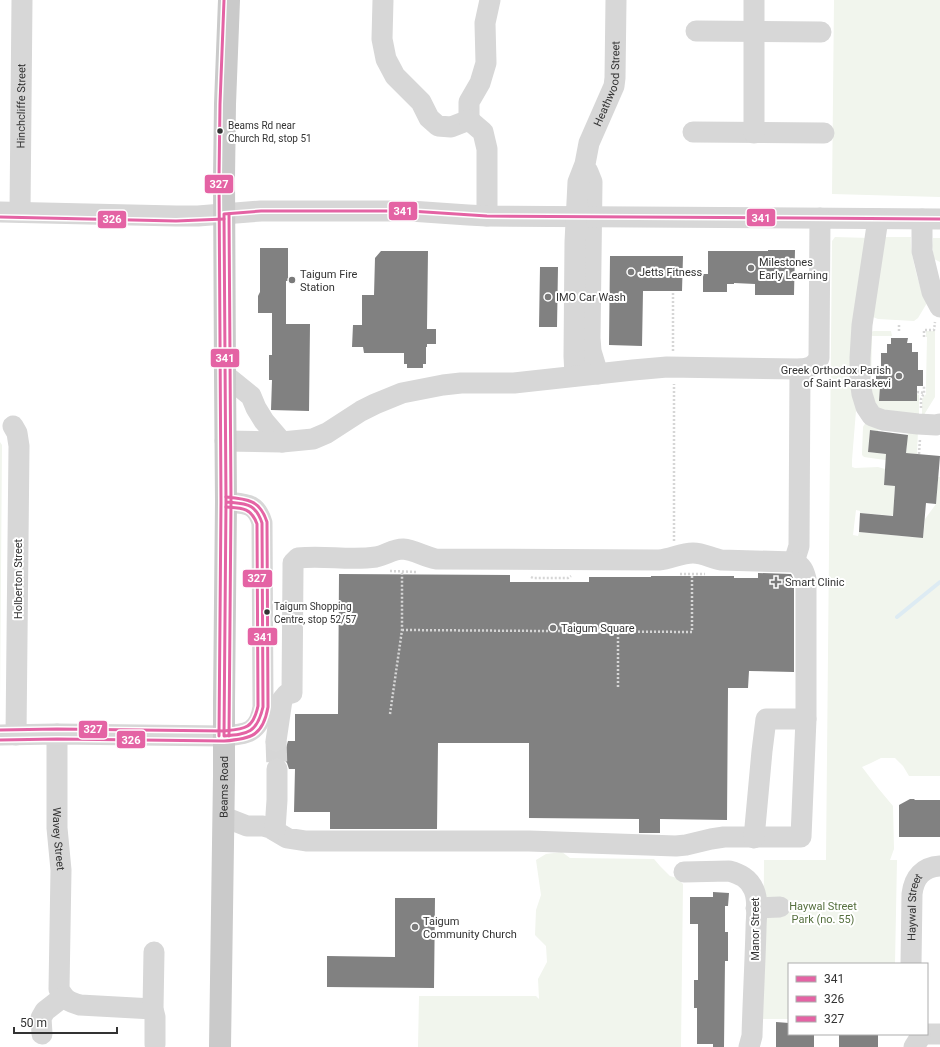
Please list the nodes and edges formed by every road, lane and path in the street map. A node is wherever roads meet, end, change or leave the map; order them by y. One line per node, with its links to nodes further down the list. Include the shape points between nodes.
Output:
1 (22, 0): 14 (street, Hinchcliffe Street)
2 (229, 0): 15 (main road, Beams Road)
3 (383, 0): 10 (street, via 382,39 386,59 395,76 421,102 429,118 438,126 452,127)
4 (490, 0): 10 (street, via 485,23 486,63 480,83 469,102)
5 (616, 0): 17 (street, Heathwood Street, via 614,86 589,143 585,164 592,182)
6 (754, 0): 8 (street)
7 (696, 31): 8 (street)
8 (754, 32): 9 (street); 12 (street)
9 (821, 32)
10 (469, 120): 16 (street, via 483,132 487,150)
11 (693, 132): 12 (street)
12 (754, 133): 13 (street)
13 (824, 133)
14 (10, 212): 15 (street, via 176,216)
15 (224, 214): 16 (street, via 261,211 410,211); 28 (main road, Beams Road)
16 (487, 216): 17 (street)
17 (584, 216): 18 (street); 27 (street, via 591,351); 29 (street, via 574,250)
18 (820, 218): 19 (street); 26 (street, via 819,358 813,366)
19 (878, 218): 20 (street); 33 (street, via 862,325 862,394 872,416 883,420)
20 (931, 219): 22 (street, via 922,252 932,292)
21 (673, 291): 25 (path)
22 (940, 307)
23 (899, 326): 24 (path)
24 (899, 331)
25 (673, 367): 26 (street); 27 (street); 38 (path, via 674,542)
26 (800, 369): 37 (street, via 799,546)
27 (598, 374): 29 (street)
28 (224, 375): 34 (main road, Beams Road); 35 (street, via 251,396 264,421)
29 (575, 376): 35 (street, via 514,383 461,383 402,393 361,411 321,437)
30 (917, 392): 31 (path)
31 (924, 392)
32 (12, 421): 47 (street, Holberton Street, via 19,446)
33 (940, 424)
34 (225, 441): 35 (street); 36 (main road, Beams Road)
35 (282, 442)
36 (226, 502): 48 (main road, Beams Road); 48 (street, via 250,505 257,511 262,523 263,707 253,729 239,735)
37 (794, 562): 38 (street, via 721,560 698,553 688,553); 45 (street, via 804,570 806,579)
38 (679, 565): 49 (street, via 670,558 431,558 399,549 377,556 298,558 293,563 292,693 287,694 282,700)
39 (402, 572): 41 (path)
40 (692, 574): 42 (path, via 692,632)
41 (402, 630): 42 (path); 44 (path)
42 (618, 632): 43 (path)
43 (618, 687)
44 (390, 714)
45 (806, 719): 53 (street, via 766,719); 53 (street, via 801,838)
46 (57, 734): 47 (street); 48 (street); 60 (street, Wavey Street, via 57,828 61,870 59,989)
47 (8, 735)
48 (224, 736): 51 (main road, Beams Road)
49 (276, 741)
50 (277, 769): 52 (street)
51 (224, 817): 52 (street, via 247,826 263,826); 67 (main road, Beams Road)
52 (275, 830): 53 (street, via 293,840 313,841 529,841 676,846 724,837)
53 (754, 838)
54 (940, 866): 59 (street, Haywal Street, via 931,867 921,873 913,887)
55 (684, 872): 57 (street, Manor Street, via 728,871 739,874 747,879 754,889)
56 (780, 907): 57 (street)
57 (756, 908): 68 (street, Manor Street, via 752,1036)
58 (154, 952): 61 (street)
59 (911, 963)
60 (63, 997): 61 (street, via 80,1005); 62 (street, via 45,1011 41,1018)
61 (153, 1009): 66 (street, via 156,1017)
62 (42, 1034)
63 (928, 1034): 64 (street)
64 (940, 1034)
65 (920, 1035): 69 (street)
66 (155, 1044)
67 (220, 1047)
68 (749, 1047)
69 (914, 1047)

